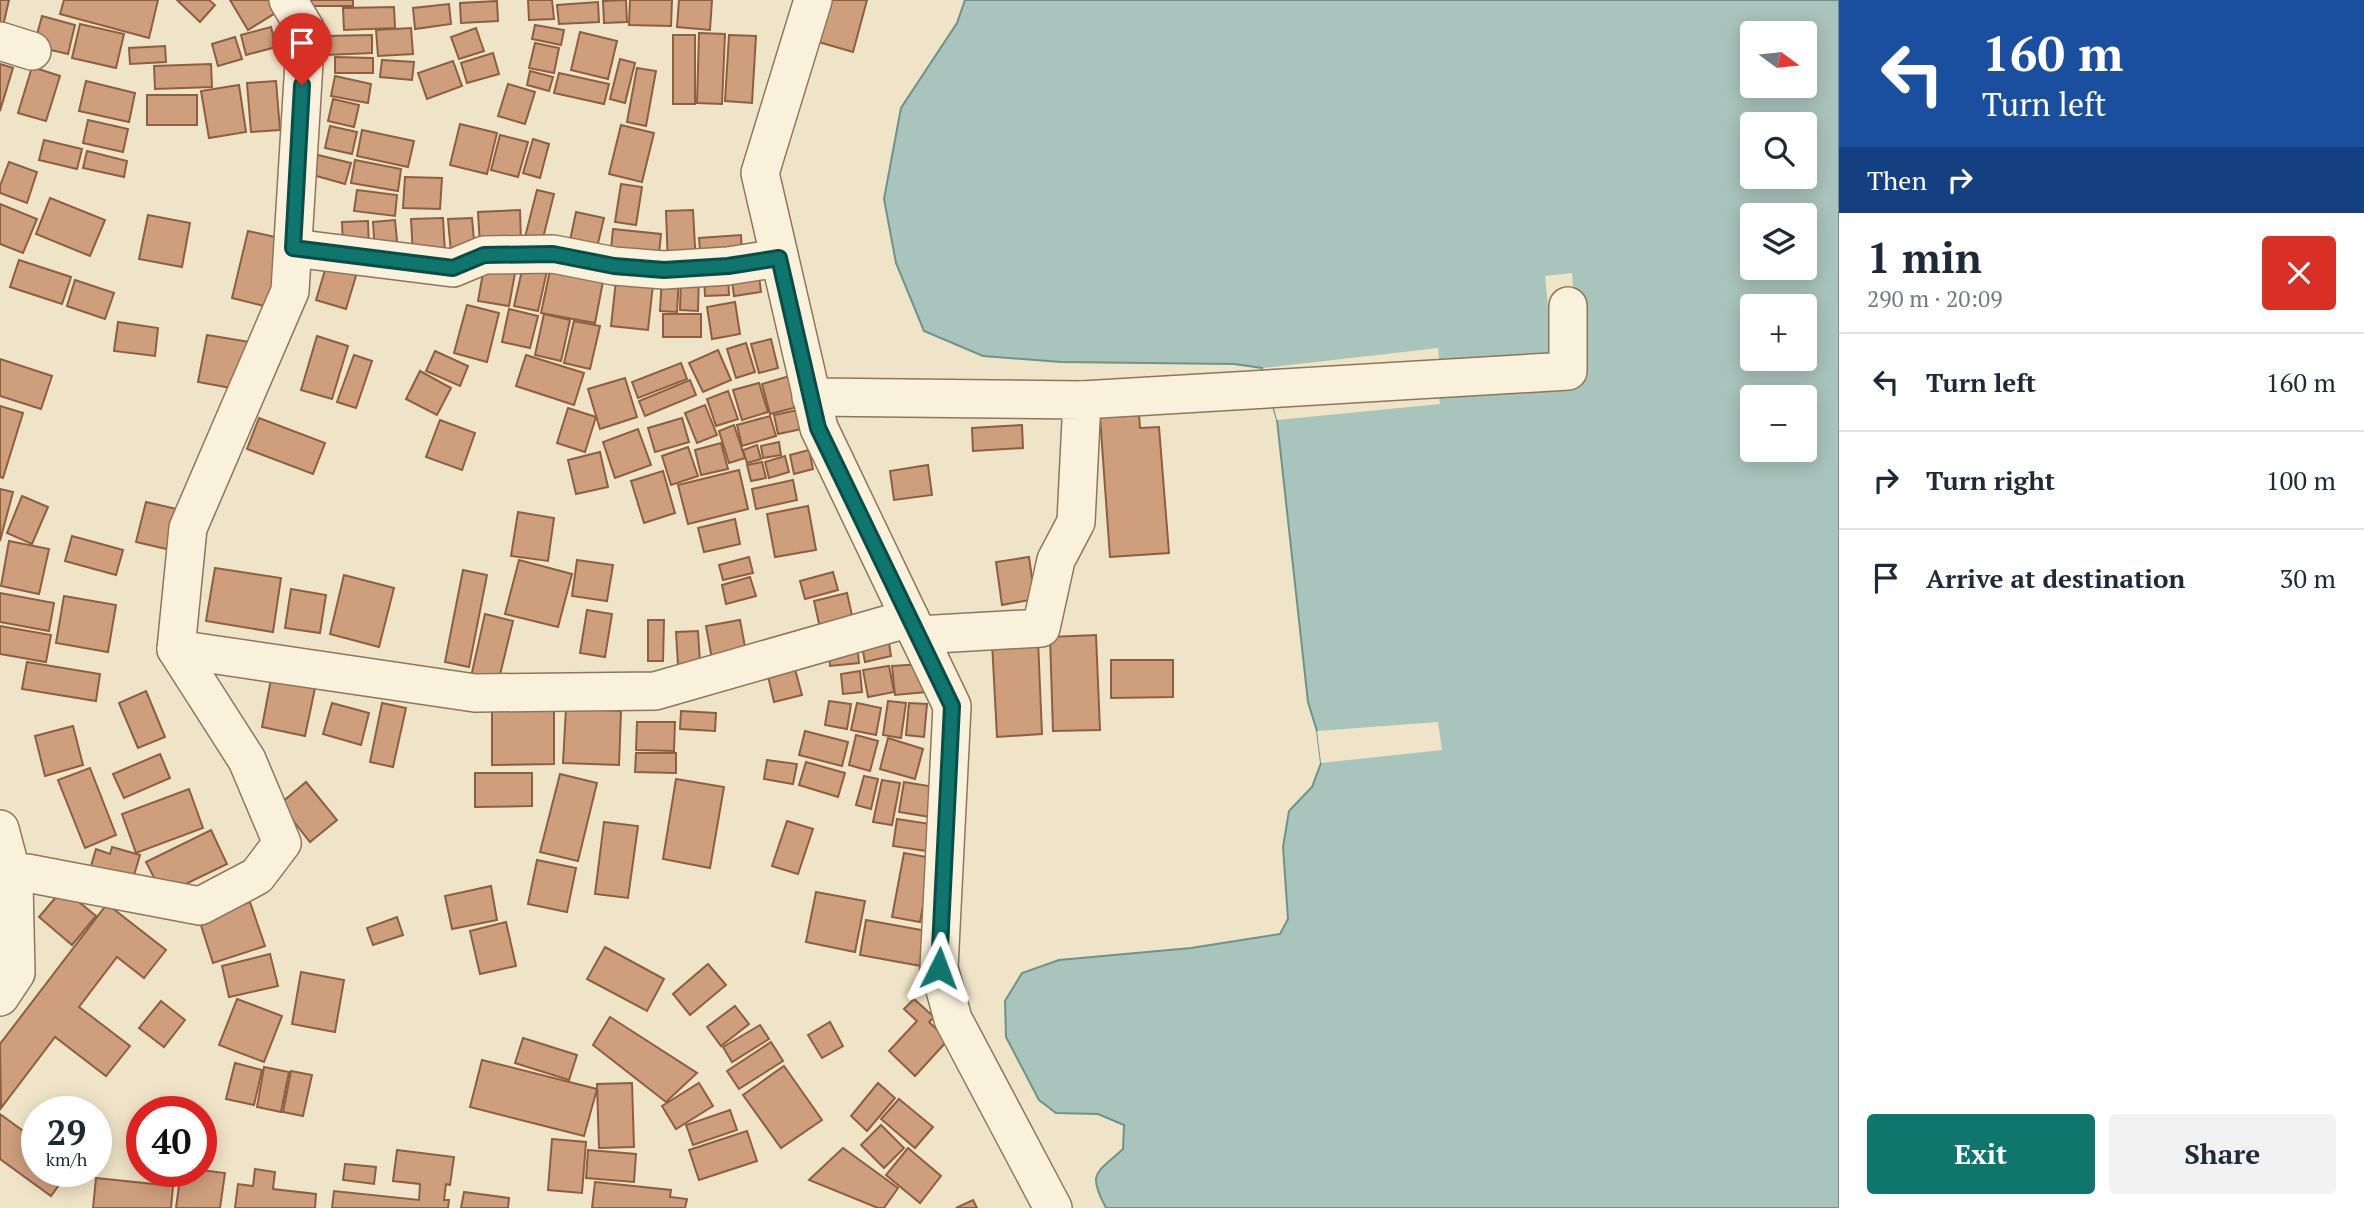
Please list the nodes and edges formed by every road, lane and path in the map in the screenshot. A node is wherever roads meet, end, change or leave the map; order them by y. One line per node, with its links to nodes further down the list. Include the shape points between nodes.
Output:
1 (288, 0): 3 (street, via 306,30)
2 (813, 0): 4 (street, via 760,173)
3 (293, 248): 4 (street, via 453,268 484,255 553,254 664,270); 9 (street, via 290,291 188,528)
4 (779, 258): 6 (street)
5 (1568, 306): 7 (street, via 1568,371)
6 (811, 397): 7 (street); 8 (street, via 818,428)
7 (1082, 400): 8 (street, via 1076,522 1056,560 1041,628)
8 (914, 627): 9 (street, via 656,691 475,692); 13 (street, via 952,706 939,968 953,1019)
9 (176, 649): 11 (street, via 247,760 282,843 257,876 200,906 27,873)
10 (0, 829): 11 (street)
11 (14, 882): 12 (street, via 16,973)
12 (0, 997)
13 (1053, 1208)

